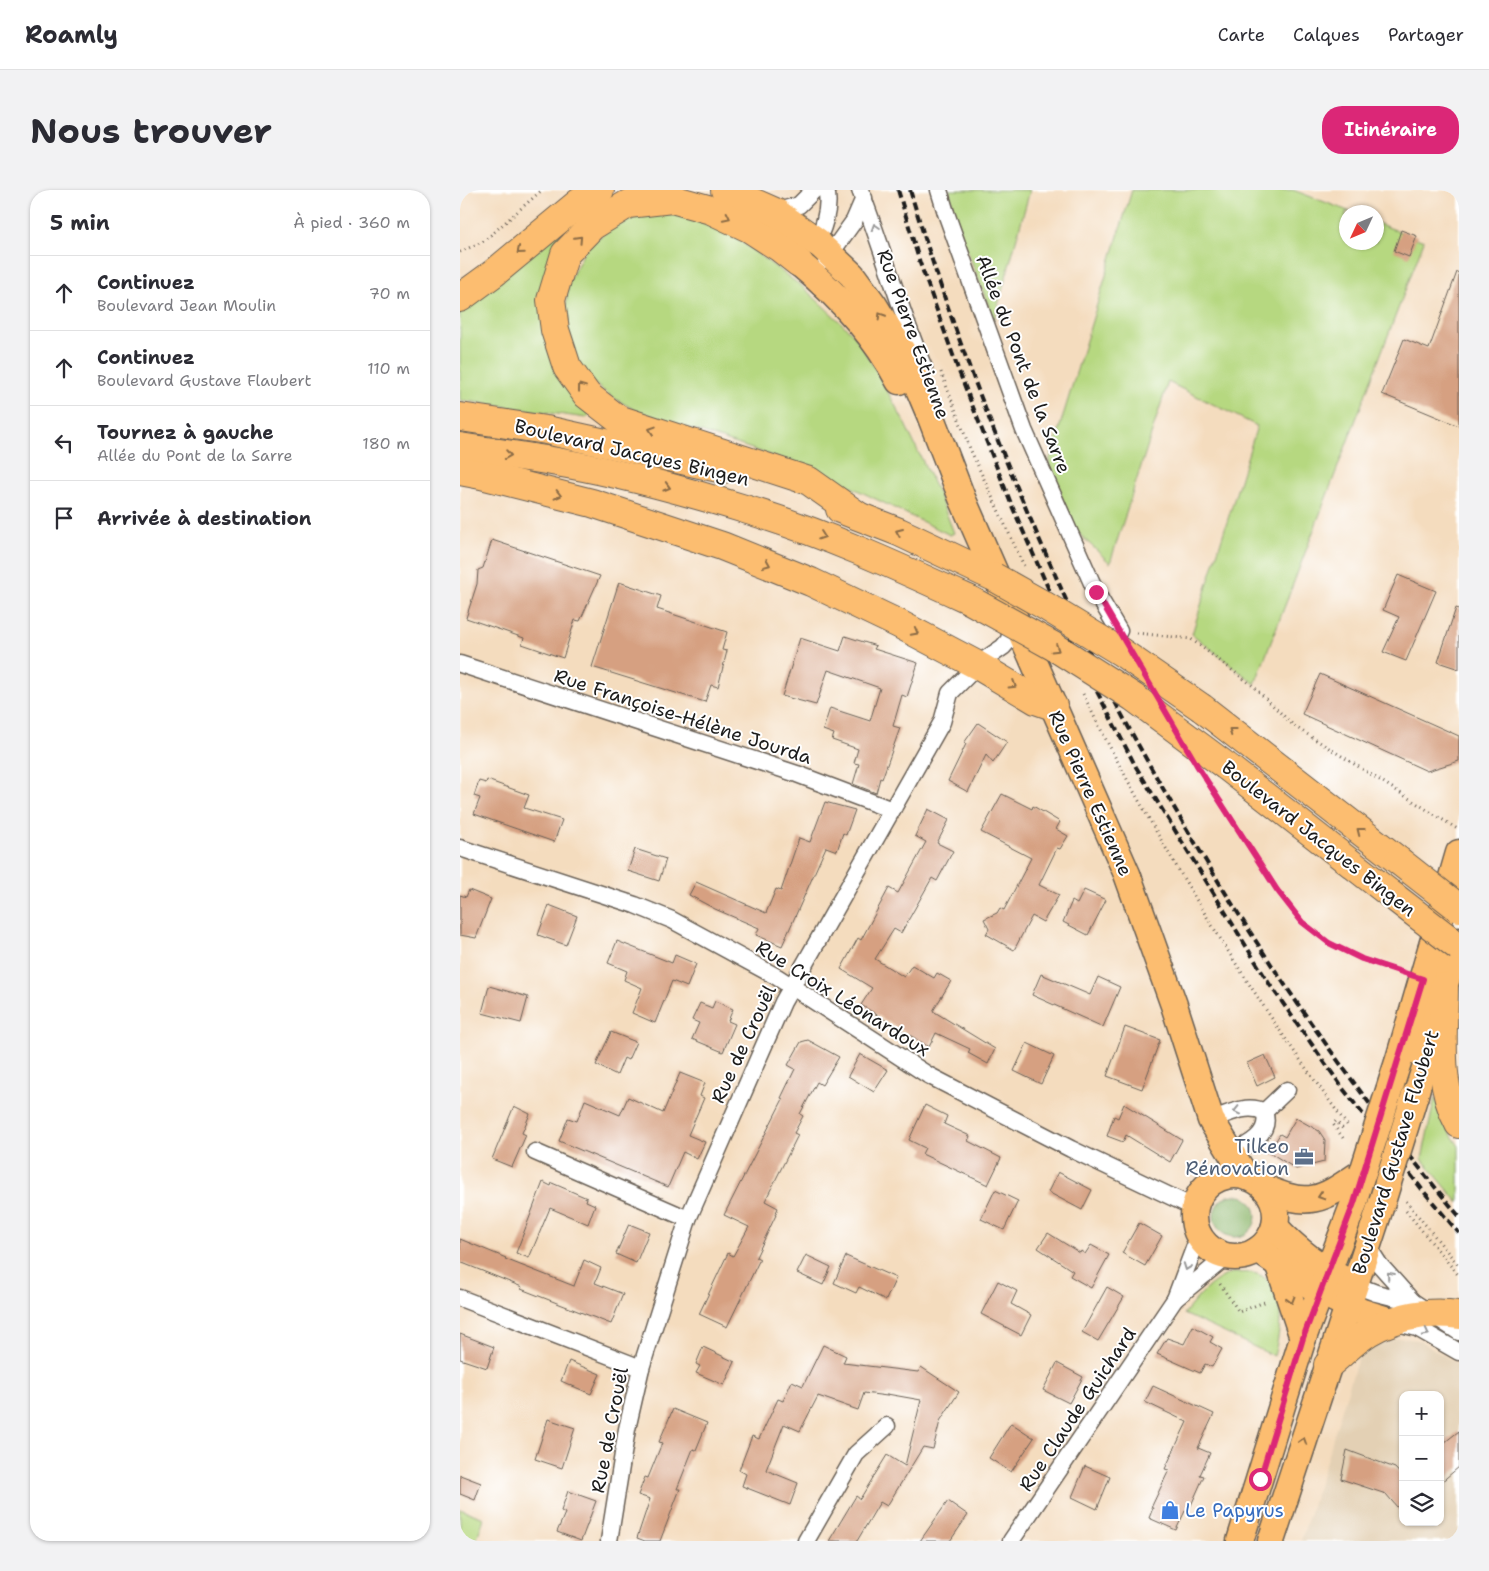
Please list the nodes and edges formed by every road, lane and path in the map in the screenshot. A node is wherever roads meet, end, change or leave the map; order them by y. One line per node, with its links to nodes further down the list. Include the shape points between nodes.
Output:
1 (542, 190): 10 (path, via 484,241)
2 (600, 190): 12 (highway, one-way to 12, via 581,201)
3 (725, 190): 8 (highway)
4 (814, 190): 8 (street, via 799,205)
5 (826, 190): 9 (street, Rue Pierre Estienne, via 828,209)
6 (939, 190): 19 (street, Allée du Pont de la Sarre, via 1024,430 1096,592)
7 (862, 194): 9 (street, Rue Pierre Estienne, via 854,221); 16 (street, Rue Pierre Estienne, one-way to 7, via 954,440 909,332)
8 (775, 212): 9 (highway)
9 (824, 248): 11 (street, Rue Pierre Estienne); 16 (main road, Rue Pierre Estienne, one-way to 9, via 908,364 891,332 852,275)
10 (460, 252)
11 (806, 269): 16 (main road, Rue Pierre Estienne, via 858,318 891,364 934,450); 17 (highway, one-way to 11, via 809,481 618,419 587,395 566,367 555,330 551,300 566,254 592,226 628,204 672,199 711,210 749,228)
12 (460, 298)
13 (460, 418): 17 (highway, Boulevard Jacques Bingen, via 546,430 734,472)
14 (460, 447): 23 (highway, Boulevard Jacques Bingen, one-way to 23, bridge, via 569,464 659,484 749,510 896,566 1053,646 1125,692)
15 (460, 471): 21 (highway, one-way to 21, via 592,503 722,546 811,582)
16 (952, 472): 18 (main road, Rue Pierre Estienne)
17 (857, 515): 28 (highway, Boulevard Jacques Bingen, one-way to 17, bridge, via 1202,708 1121,652 1042,604 941,551)
18 (1013, 613): 21 (street, Rue de Crouël, via 1009,640); 22 (main road, Rue Pierre Estienne)
19 (1119, 631): 25 (path, via 1191,639 1253,686 1294,726)
20 (460, 664): 24 (street, Rue Françoise-Hélène Jourda, via 797,774)
21 (977, 664): 22 (highway, one-way to 22, via 1036,700); 24 (street, Rue de Crouël, via 950,693 942,722)
22 (1053, 706): 35 (main road, Rue Pierre Estienne, via 1127,874)
23 (1217, 775): 30 (highway, Boulevard Jacques Bingen, bridge, via 1389,893); 31 (path, via 1277,890 1302,922 1329,943 1362,959)
24 (892, 810): 32 (street, Rue de Crouël)
25 (1459, 830)
26 (460, 848): 32 (street, Rue Croix Léonardoux, via 644,909)
27 (1459, 853): 31 (main road, Boulevard Gustave Flaubert)
28 (1459, 908)
29 (1459, 941): 31 (main road, Boulevard Gustave Flaubert)
30 (1459, 947)
31 (1434, 983): 36 (highway, via 1443,1075); 41 (main road, Boulevard Gustave Flaubert, bridge, via 1399,1059); 44 (main road, Boulevard Gustave Flaubert, bridge)
32 (792, 986): 45 (street, Rue Croix Léonardoux, via 928,1075); 47 (street, Rue de Crouël, via 749,1076)
33 (1287, 1090): 34 (street)
34 (1264, 1112): 35 (street, one-way to 35, via 1253,1108); 40 (street, via 1265,1124 1258,1137)
35 (1211, 1120): 40 (main road, Rue Pierre Estienne); 42 (main road, Rue Pierre Estienne)
36 (1459, 1124)
37 (1344, 1130): 38 (path, via 1336,1121 1333,1124)
38 (1343, 1138)
39 (534, 1152): 47 (street)
40 (1231, 1152): 43 (main road, Rue Pierre Estienne)
41 (1363, 1172): 43 (main road, one-way to 43, via 1334,1191 1300,1201 1283,1197); 55 (main road, Boulevard Gustave Flaubert)
42 (1214, 1181): 43 (main road, via 1236,1175); 45 (main road, via 1198,1197)
43 (1256, 1182): 48 (main road, via 1271,1196 1275,1206)
44 (1394, 1201): 50 (main road, Boulevard Gustave Flaubert); 52 (path)
45 (1195, 1208): 49 (main road)
46 (1406, 1211): 54 (path)
47 (688, 1219): 67 (street, Rue de Crouël)
48 (1274, 1227): 51 (main road, via 1265,1244); 55 (main road)
49 (1199, 1235): 53 (main road); 58 (street, Rue Claude Guichard, one-way to 58)
50 (1368, 1247): 56 (main road, Boulevard Gustave Flaubert); 60 (street, one-way to 50)
51 (1268, 1256): 53 (main road, via 1238,1257); 55 (main road); 64 (main road, one-way to 64)
52 (1459, 1266)
53 (1222, 1268): 58 (street, Rue Claude Guichard); 59 (path, via 1239,1312)
54 (1459, 1276)
55 (1324, 1282): 56 (main road); 64 (main road, Boulevard Gustave Flaubert)
56 (1352, 1296): 60 (street, via 1376,1293); 62 (main road); 66 (main road, Boulevard Gustave Flaubert)
57 (460, 1298): 67 (street)
58 (1175, 1298): 71 (street, Rue Claude Guichard)
59 (1270, 1300)
60 (1422, 1308): 61 (highway); 62 (highway); 63 (street)
61 (1459, 1315)
62 (1391, 1321): 65 (street, one-way to 65, via 1417,1328); 66 (highway, via 1358,1339)
63 (1459, 1332)
64 (1303, 1338): 72 (main road, Boulevard Gustave Flaubert)
65 (1459, 1352)
66 (1328, 1365): 73 (main road, Boulevard Gustave Flaubert, one-way to 66)
67 (641, 1368): 69 (street, Rue de Crouël)
68 (887, 1426): 70 (street, via 856,1454)
69 (609, 1541)
70 (806, 1541)
71 (1011, 1541)
72 (1240, 1541)
73 (1272, 1541)

